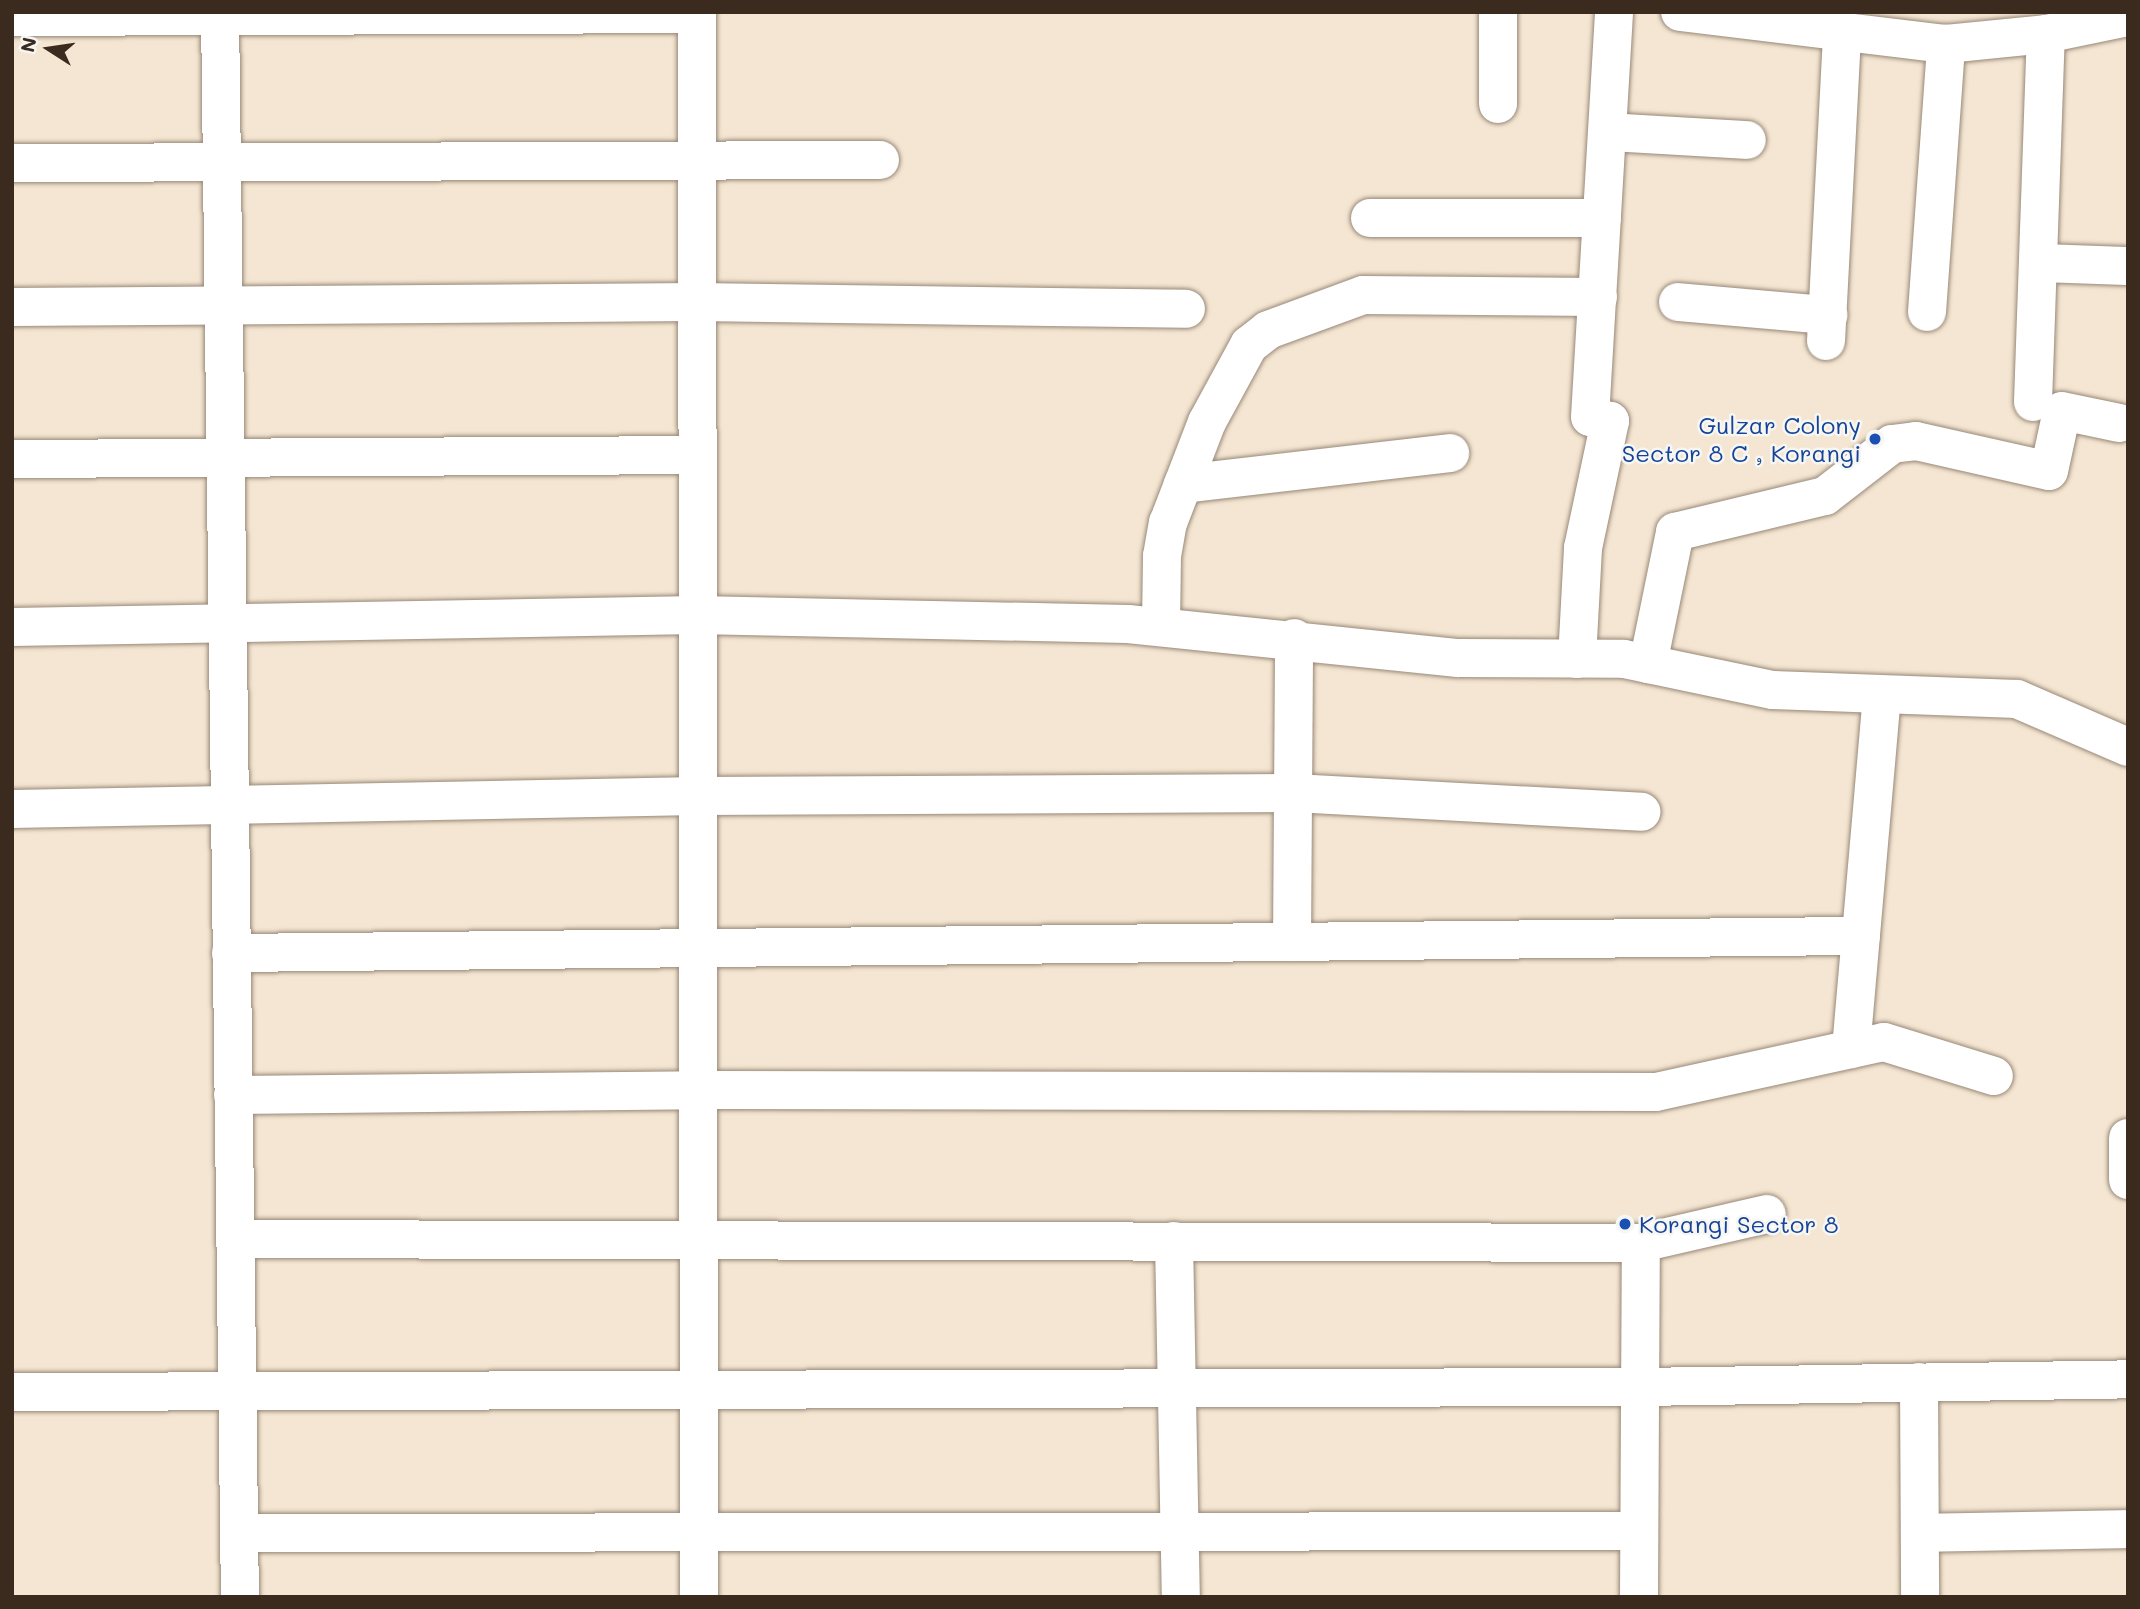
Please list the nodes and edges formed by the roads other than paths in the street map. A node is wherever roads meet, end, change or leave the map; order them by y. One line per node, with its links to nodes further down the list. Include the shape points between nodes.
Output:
1 (1498, 12): 11 (street)
2 (1614, 12): 12 (street)
3 (1680, 12): 8 (street)
4 (697, 13): 5 (street); 14 (street)
5 (220, 14): 6 (street); 16 (street)
6 (12, 17)
7 (2128, 17): 9 (street)
8 (1842, 32): 10 (street); 24 (street, via 1827,328)
9 (2046, 34): 10 (street); 20 (street)
10 (1946, 44): 28 (street)
11 (1498, 104)
12 (1608, 132): 13 (street); 19 (street)
13 (1747, 140)
14 (697, 157): 15 (street); 16 (street); 23 (street)
15 (880, 160)
16 (222, 161): 17 (street); 25 (street)
17 (12, 163)
18 (1370, 218): 19 (street)
19 (1602, 218): 22 (street)
20 (2040, 263): 21 (street); 29 (street)
21 (2128, 266)
22 (1598, 297): 35 (street, via 1363,295 1295,316 1250,345 1207,422); 41 (street, via 1590,417 1610,421 1583,548)
23 (697, 302): 25 (street); 27 (street); 32 (street)
24 (1678, 302)
25 (224, 305): 26 (street); 33 (street)
26 (12, 307)
27 (1186, 309)
28 (1927, 312)
29 (2034, 402)
30 (2119, 423): 42 (street, via 2062,411 2049,471 1916,440 1892,444 1825,496 1675,532)
31 (1450, 453): 35 (street)
32 (698, 455): 33 (street); 36 (street)
33 (226, 458): 34 (street); 37 (street)
34 (12, 459)
35 (1182, 484): 39 (street, via 1162,556)
36 (697, 615): 37 (street); 39 (street, via 997,618); 46 (street)
37 (227, 626): 38 (street); 47 (street)
38 (12, 627)
39 (1161, 627): 40 (street)
40 (1294, 638): 41 (street, via 1458,658); 45 (street)
41 (1577, 659): 42 (street)
42 (1648, 664): 43 (street, via 1773,690)
43 (1882, 695): 44 (street, via 2017,699); 50 (street)
44 (2128, 747)
45 (1294, 793): 46 (street); 49 (street); 51 (street)
46 (698, 796): 47 (street); 52 (street)
47 (229, 805): 48 (street); 53 (street)
48 (12, 809)
49 (1641, 812)
50 (1861, 936): 51 (street); 54 (street)
51 (1292, 942): 52 (street)
52 (698, 948): 53 (street); 56 (street)
53 (231, 953): 57 (street)
54 (1851, 1049): 55 (street, via 1884,1042); 56 (street, via 1656,1092)
55 (1994, 1076)
56 (698, 1090): 57 (street); 62 (street)
57 (233, 1095): 61 (street)
58 (2128, 1138): 59 (street)
59 (2128, 1180)
60 (1766, 1214): 64 (street)
61 (236, 1239): 62 (street); 70 (street)
62 (699, 1239): 63 (street); 67 (street)
63 (1174, 1241): 64 (street); 68 (street)
64 (1641, 1242): 69 (street)
65 (2128, 1379): 66 (street)
66 (1919, 1382): 69 (street); 76 (street)
67 (699, 1387): 68 (street); 70 (street); 77 (street)
68 (1176, 1387): 69 (street); 75 (street)
69 (1640, 1387): 73 (street)
70 (238, 1391): 71 (street); 74 (street)
71 (12, 1392)
72 (2128, 1529): 76 (street)
73 (1639, 1531): 75 (street); 81 (street)
74 (239, 1533): 77 (street); 78 (street)
75 (1180, 1533): 77 (street); 80 (street)
76 (1920, 1533): 82 (street)
77 (699, 1535): 79 (street)
78 (240, 1597)
79 (699, 1597)
80 (1181, 1597)
81 (1639, 1597)
82 (1920, 1597)

